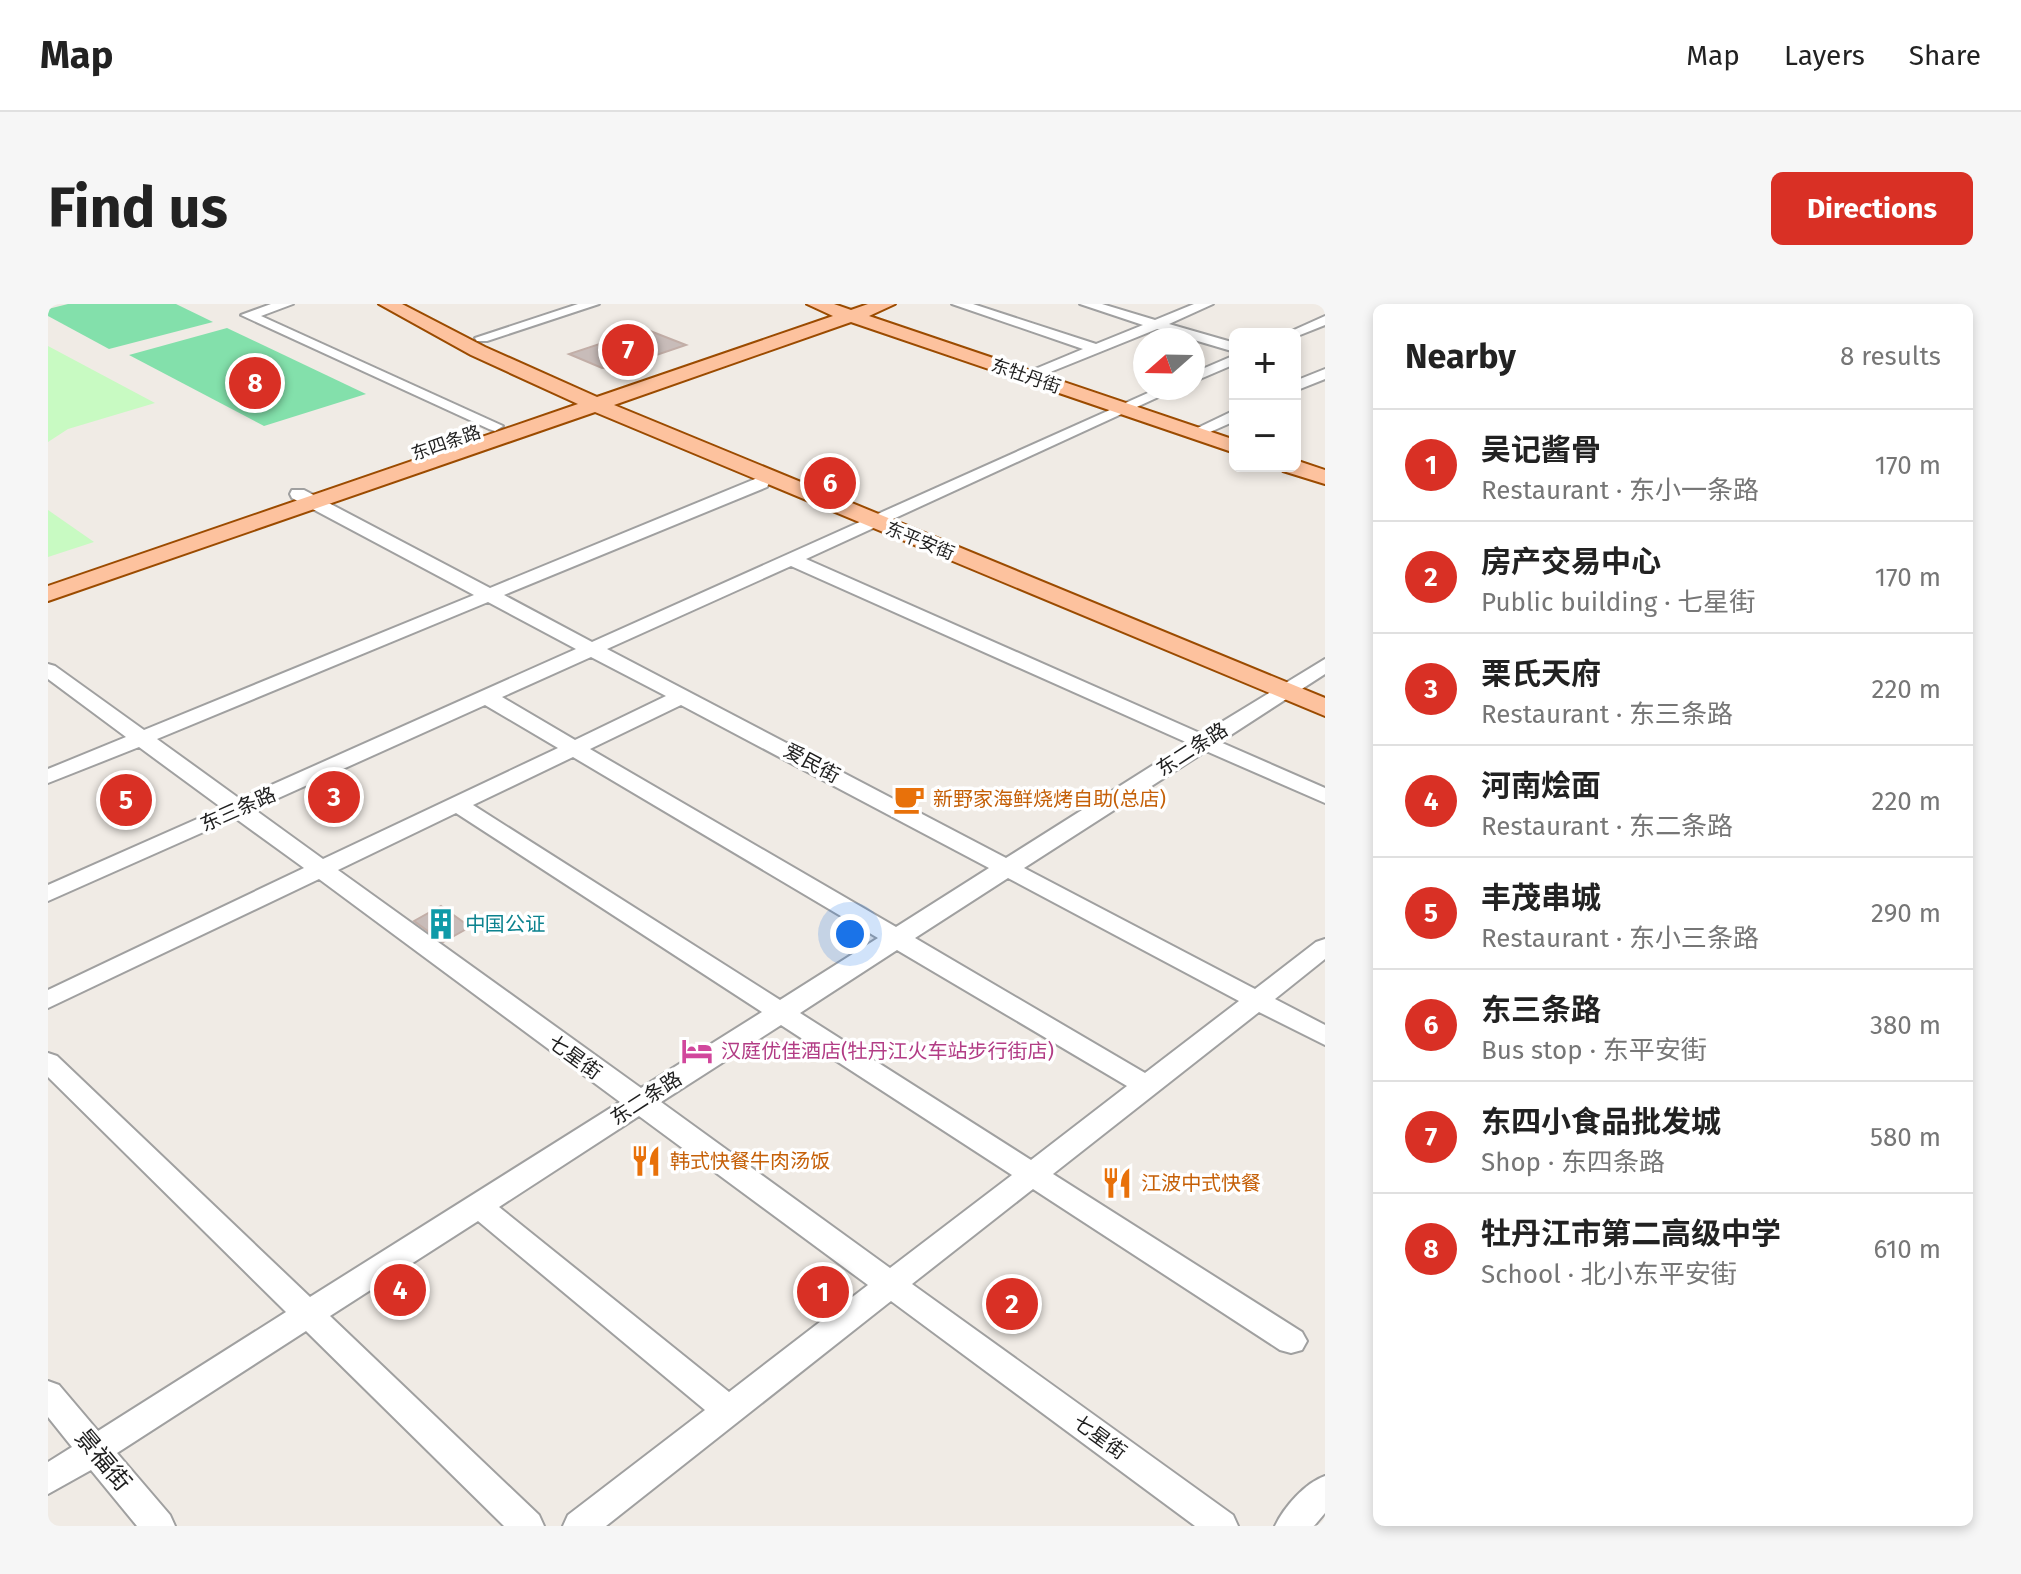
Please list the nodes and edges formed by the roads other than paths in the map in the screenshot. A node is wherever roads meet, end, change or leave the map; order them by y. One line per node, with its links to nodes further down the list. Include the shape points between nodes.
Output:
1 (286, 304): 26 (street, via 248,315)
2 (388, 304): 22 (main road, 东平安街, via 478,351)
3 (412, 304): 13 (main road, 东平安街)
4 (592, 304): 13 (street)
5 (886, 304): 9 (main road)
6 (959, 304): 15 (street)
7 (1087, 304): 11 (street)
8 (1206, 304): 11 (street)
9 (836, 308): 20 (main road, 东牡丹街); 22 (main road)
10 (1325, 320): 12 (street)
11 (1156, 325): 14 (street); 15 (street)
12 (1301, 330)
13 (482, 338): 22 (main road, 东平安街)
14 (1229, 346)
15 (1097, 349): 20 (street)
16 (1229, 362): 18 (street)
17 (1301, 368): 19 (street)
18 (1205, 373)
19 (1324, 374): 21 (street)
20 (1028, 377): 24 (main road, 东牡丹街)
21 (1301, 384)
22 (599, 397): 26 (main road, 东四条路); 32 (main road); 33 (main road, 东平安街)
23 (1144, 400): 24 (street, 东三条路)
24 (1124, 409): 27 (main road, 东牡丹街); 33 (street, 东三条路)
25 (1229, 418): 27 (street)
26 (495, 426): 32 (main road, 东四条路)
27 (1195, 433): 28 (main road, 东牡丹街)
28 (1229, 445)
29 (1301, 469): 30 (main road)
30 (1325, 477)
31 (761, 483): 37 (street)
32 (306, 497): 35 (main road, 东四条路); 36 (main road); 37 (street, 爱民街)
33 (887, 518): 34 (street, 东三条路); 41 (main road, 东平安街)
34 (793, 560): 38 (street, 东三条路); 46 (street)
35 (48, 584)
36 (48, 594)
37 (493, 596): 38 (street, 爱民街); 45 (street)
38 (594, 649): 42 (street, 爱民街); 43 (street, 东三条路)
39 (1325, 665): 41 (street, 东二条路)
40 (48, 670): 45 (street, 七星街)
41 (1303, 687): 44 (main road, 东平安街); 46 (street, 东二条路)
42 (683, 696): 47 (street); 52 (street, 爱民街)
43 (487, 697): 47 (street); 51 (street, 东三条路)
44 (1325, 708)
45 (142, 739): 48 (street); 51 (street, 七星街)
46 (1203, 742): 49 (street); 52 (street, 东二条路)
47 (573, 748): 50 (street); 55 (street)
48 (48, 777)
49 (1325, 796)
50 (457, 804): 53 (street); 59 (street)
51 (237, 809): 53 (street, 七星街); 54 (street, 东三条路)
52 (1009, 866): 55 (street, 东二条路); 58 (street, 爱民街)
53 (320, 870): 57 (street); 63 (street, 七星街)
54 (48, 894)
55 (896, 938): 59 (street, 东二条路); 62 (street)
56 (1325, 947): 58 (street)
57 (48, 1000)
58 (1258, 1000): 60 (street, 爱民街); 62 (street)
59 (781, 1012): 63 (street, 东二条路); 64 (street)
60 (1325, 1036)
61 (48, 1062): 67 (street)
62 (1147, 1086): 64 (street)
63 (638, 1103): 65 (street, 东二条路); 66 (street, 七星街)
64 (1033, 1175): 66 (street); 68 (street)
65 (478, 1205): 67 (street, 东二条路); 70 (street)
66 (891, 1285): 70 (street); 77 (street, 七星街)
67 (308, 1314): 71 (street, 东二条路); 75 (street)
68 (1291, 1341)
69 (48, 1394): 71 (street, 景福街)
70 (729, 1411): 76 (street)
71 (95, 1450): 72 (street, 东二条路); 74 (street, 景福街)
72 (48, 1480)
73 (1325, 1490): 78 (street)
74 (158, 1526)
75 (527, 1526)
76 (580, 1526)
77 (1221, 1526)
78 (1292, 1526)

